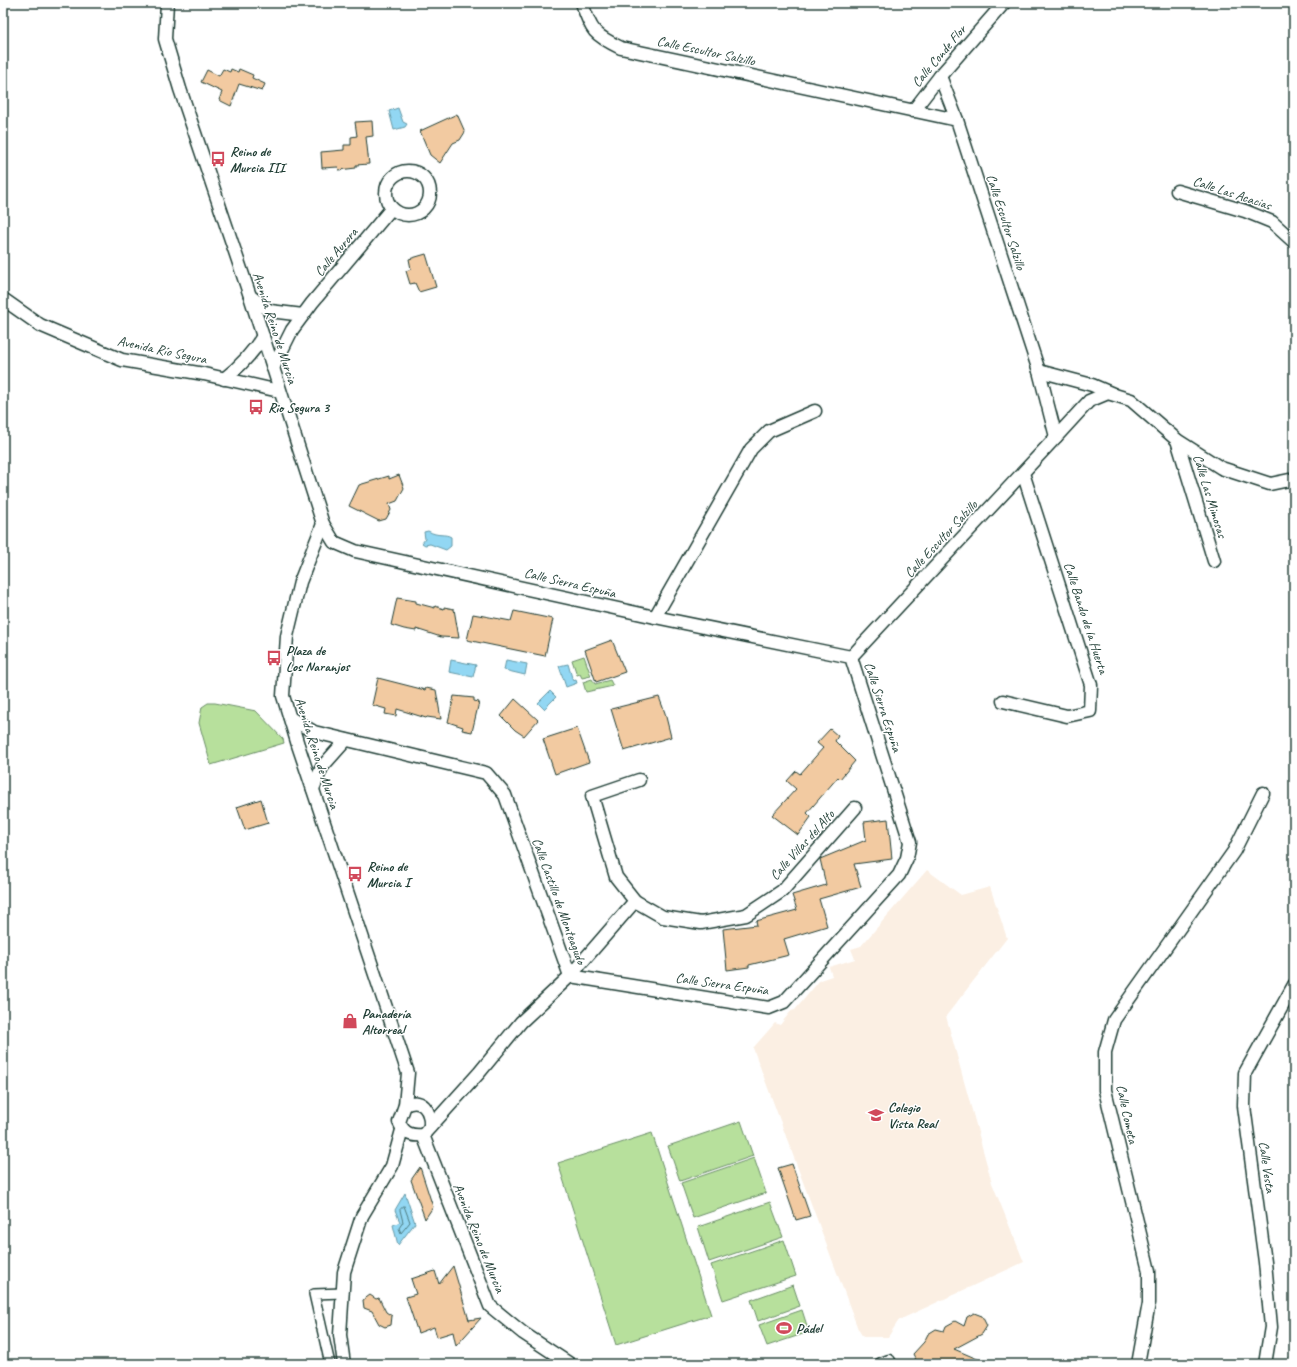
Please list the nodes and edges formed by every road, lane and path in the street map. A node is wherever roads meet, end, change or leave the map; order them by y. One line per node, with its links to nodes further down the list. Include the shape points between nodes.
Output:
1 (167, 3): 10 (street, Avenida Reino de Murcia, via 166,38 180,89)
2 (582, 3): 5 (street, Calle Escultor Salzillo, via 589,24 600,38 621,48)
3 (1004, 3): 4 (street, Calle Conde Flor)
4 (940, 76): 5 (street, Calle Conde Flor); 6 (street)
5 (913, 111): 6 (street, Calle Escultor Salzillo)
6 (957, 120): 15 (street, Calle Escultor Salzillo)
7 (1176, 191): 9 (street, Calle Las Acacias, via 1245,211 1272,222)
8 (392, 209): 12 (street, Calle Aurora)
9 (1294, 242)
10 (250, 296): 12 (street, via 270,310); 13 (street, Avenida Reino de Murcia)
11 (3, 299): 16 (street, Avenida Río Segura, via 40,325 122,360)
12 (303, 315): 14 (street, Calle Aurora, via 292,330)
13 (262, 336): 14 (street, Avenida Reino de Murcia); 16 (street, via 252,354)
14 (273, 368): 17 (street, Avenida Reino de Murcia)
15 (1039, 371): 18 (street, via 1092,385); 20 (street, Calle Escultor Salzillo)
16 (224, 378): 17 (street, Avenida Río Segura)
17 (279, 391): 24 (street, Avenida Reino de Murcia)
18 (1117, 396): 20 (street, via 1108,393 1089,401); 21 (street, via 1131,400)
19 (815, 411): 26 (street, via 769,431 751,449)
20 (1056, 437): 22 (street, Calle Escultor Salzillo)
21 (1177, 440): 23 (street, via 1221,468 1270,484); 25 (street, Calle Las Mimosas)
22 (1024, 473): 27 (street, Calle Escultor Salzillo); 28 (street, Calle Bando de la Huerta, via 1091,685 1090,711 1067,716)
23 (1294, 479)
24 (323, 524): 26 (street, Calle Sierra Espuña, via 334,542 355,551); 29 (street, Avenida Reino de Murcia, via 300,582 287,636 283,696)
25 (1214, 561)
26 (655, 618): 27 (street, Calle Sierra Espuña)
27 (851, 656): 36 (street, Calle Sierra Espuña, via 910,842 907,858 899,875 784,1002 769,1008)
28 (1003, 700)
29 (290, 718): 30 (street, Calle Castillo de Monteagudo, via 314,732); 32 (street, Avenida Reino de Murcia)
30 (346, 740): 32 (street, via 322,767); 36 (street, Calle Castillo de Monteagudo, via 486,773 505,795)
31 (639, 780): 35 (street, via 592,796 616,877)
32 (313, 789): 38 (street, Avenida Reino de Murcia)
33 (1263, 793): 47 (street, Calle Cometa, via 1234,851 1114,1020 1105,1052 1105,1090 1149,1271 1149,1303)
34 (855, 808): 35 (street, Calle Villas del Alto, via 782,891 746,914 701,923 663,917)
35 (635, 901): 36 (street)
36 (570, 976): 42 (street, Calle Castillo de Monteagudo, via 521,1022)
37 (1294, 986): 48 (street, Calle Vesta, via 1245,1073 1244,1106 1271,1327)
38 (408, 1073): 39 (street, Avenida Reino de Murcia); 40 (street, Avenida Reino de Murcia)
39 (419, 1102): 40 (street, via 412,1101); 42 (street, Avenida Reino de Murcia, via 426,1106 431,1120)
40 (405, 1105): 41 (street, Avenida Reino de Murcia, via 399,1122)
41 (402, 1130): 42 (street, via 412,1136); 43 (street, via 392,1166 362,1216 344,1272)
42 (427, 1131): 46 (street, Avenida Reino de Murcia, via 490,1306)
43 (343, 1293): 44 (street, via 314,1294); 45 (street, via 340,1335)
44 (330, 1364)
45 (344, 1364)
46 (570, 1364)
47 (1138, 1364)
48 (1265, 1364)

